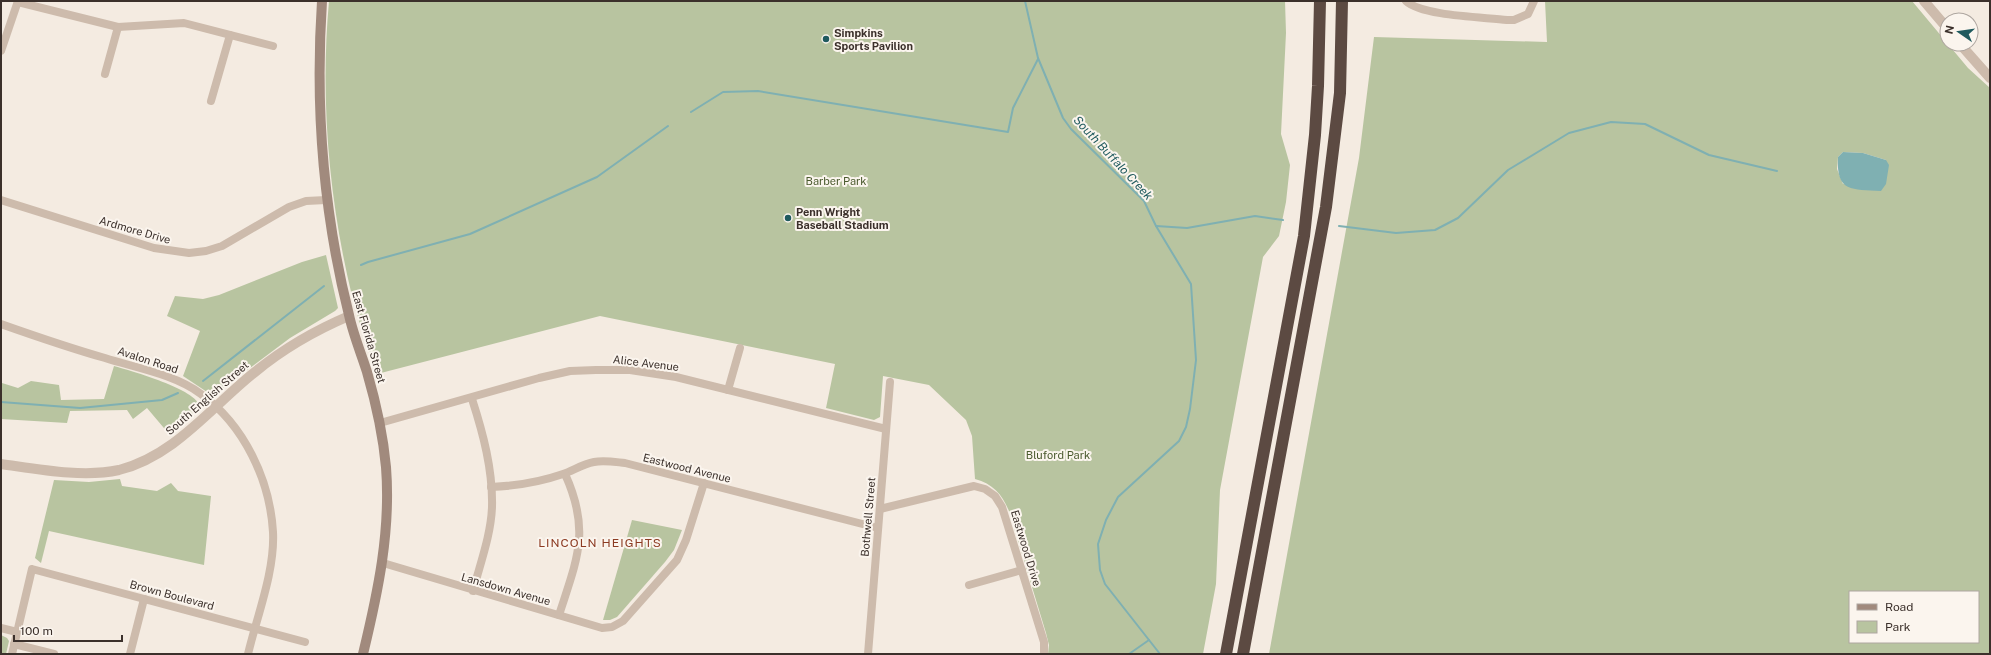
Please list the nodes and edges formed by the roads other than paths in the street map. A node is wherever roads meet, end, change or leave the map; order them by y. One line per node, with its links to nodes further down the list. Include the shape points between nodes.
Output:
1 (18, 1): 9 (street); 12 (street)
2 (322, 1): 18 (main road, East Florida Street, via 319,59 320,125)
3 (1320, 1): 52 (highway, via 1316,128 1304,236)
4 (1342, 1): 53 (highway, via 1340,93 1326,207)
5 (1406, 1): 6 (street, via 1411,6 1426,11 1507,20 1528,14)
6 (1534, 1)
7 (1924, 1): 8 (street)
8 (1939, 19)
9 (118, 27): 10 (street, via 184,24); 14 (street)
10 (230, 36): 11 (street); 16 (street)
11 (272, 46)
12 (1, 51)
13 (1967, 52): 15 (street)
14 (105, 74)
15 (1990, 78)
16 (211, 101)
17 (1, 200): 18 (street, Ardmore Drive, via 154,248 189,253 222,246 289,207 306,201)
18 (326, 200): 19 (main road, East Florida Street)
19 (349, 316): 25 (street, South English Street, via 327,325 288,349 255,372); 26 (main road, East Florida Street)
20 (1, 324): 25 (street, Avalon Road, via 63,346 173,378 201,394)
21 (740, 348): 23 (street)
22 (890, 382): 27 (street, Bothwell Street)
23 (728, 390): 24 (street, Alice Avenue, via 630,370 596,370 570,371); 27 (street, Alice Avenue)
24 (472, 399): 26 (street, Alice Avenue); 31 (street, via 487,452)
25 (216, 408): 28 (street, South English Street, via 162,451 140,463 118,470 85,472); 41 (street, Avalon Road, via 246,441 268,499 273,533 269,571)
26 (380, 423): 34 (main road, East Florida Street, via 386,467 387,509)
27 (886, 429): 32 (street, Bothwell Street)
28 (1, 464)
29 (565, 474): 30 (street, Eastwood Avenue, via 580,465 596,461 618,463); 31 (street, Eastwood Avenue, via 519,485); 39 (street, via 575,495 580,539 574,569)
30 (704, 483): 33 (street, Eastwood Avenue); 39 (street, Lansdown Avenue, via 677,560 623,621 612,627 602,628)
31 (491, 487): 37 (street, via 492,508 488,534)
32 (880, 509): 33 (street, Bothwell Street); 35 (street, Eastwood Drive, via 974,486 985,489 995,496 1002,507)
33 (878, 528): 50 (street, Bothwell Street)
34 (383, 563): 37 (street, Lansdown Avenue); 49 (main road, East Florida Street)
35 (1022, 570): 36 (street); 51 (street, Eastwood Drive, via 1044,642)
36 (969, 585)
37 (473, 591): 39 (street, Lansdown Avenue)
38 (144, 599): 41 (street, Brown Boulevard); 42 (street, Brown Boulevard, via 32,569); 47 (street)
39 (559, 615)
40 (1, 628): 42 (street)
41 (254, 628): 43 (street, Brown Boulevard); 48 (street, Avalon Road)
42 (17, 632): 44 (street)
43 (305, 642)
44 (14, 644): 45 (street); 46 (street)
45 (12, 654)
46 (54, 654)
47 (130, 654)
48 (248, 654)
49 (363, 654)
50 (868, 654)
51 (1044, 654)
52 (1226, 654)
53 (1243, 654)

